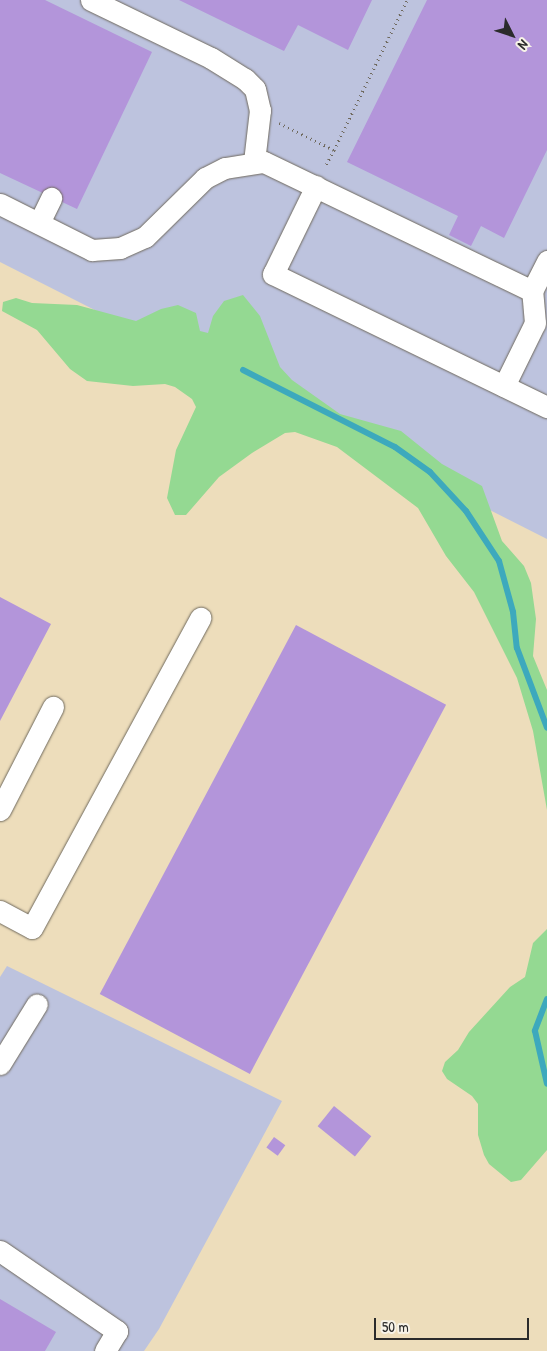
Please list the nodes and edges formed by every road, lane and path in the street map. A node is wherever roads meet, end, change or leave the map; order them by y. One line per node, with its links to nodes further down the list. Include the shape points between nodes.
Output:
1 (91, 0): 3 (lane, via 211,58 245,79 254,89)
2 (407, 0): 4 (path)
3 (261, 119): 4 (path, via 277,122); 5 (lane)
4 (334, 150): 6 (path)
5 (254, 162): 6 (lane, via 275,164); 9 (lane, via 225,168 205,178 145,237 120,248 92,250)
6 (316, 186): 11 (lane); 12 (lane, via 273,274)
7 (51, 198): 9 (lane)
8 (0, 204): 9 (lane)
9 (39, 223)
10 (547, 261): 11 (lane)
11 (532, 291): 12 (lane, via 536,323)
12 (504, 386): 13 (lane)
13 (547, 407)
14 (200, 618): 17 (lane, via 32,928)
15 (53, 707): 16 (lane)
16 (0, 810)
17 (0, 911)
18 (37, 1004): 19 (lane)
19 (0, 1064)
20 (0, 1251): 21 (lane, via 117,1330)
21 (105, 1351)

